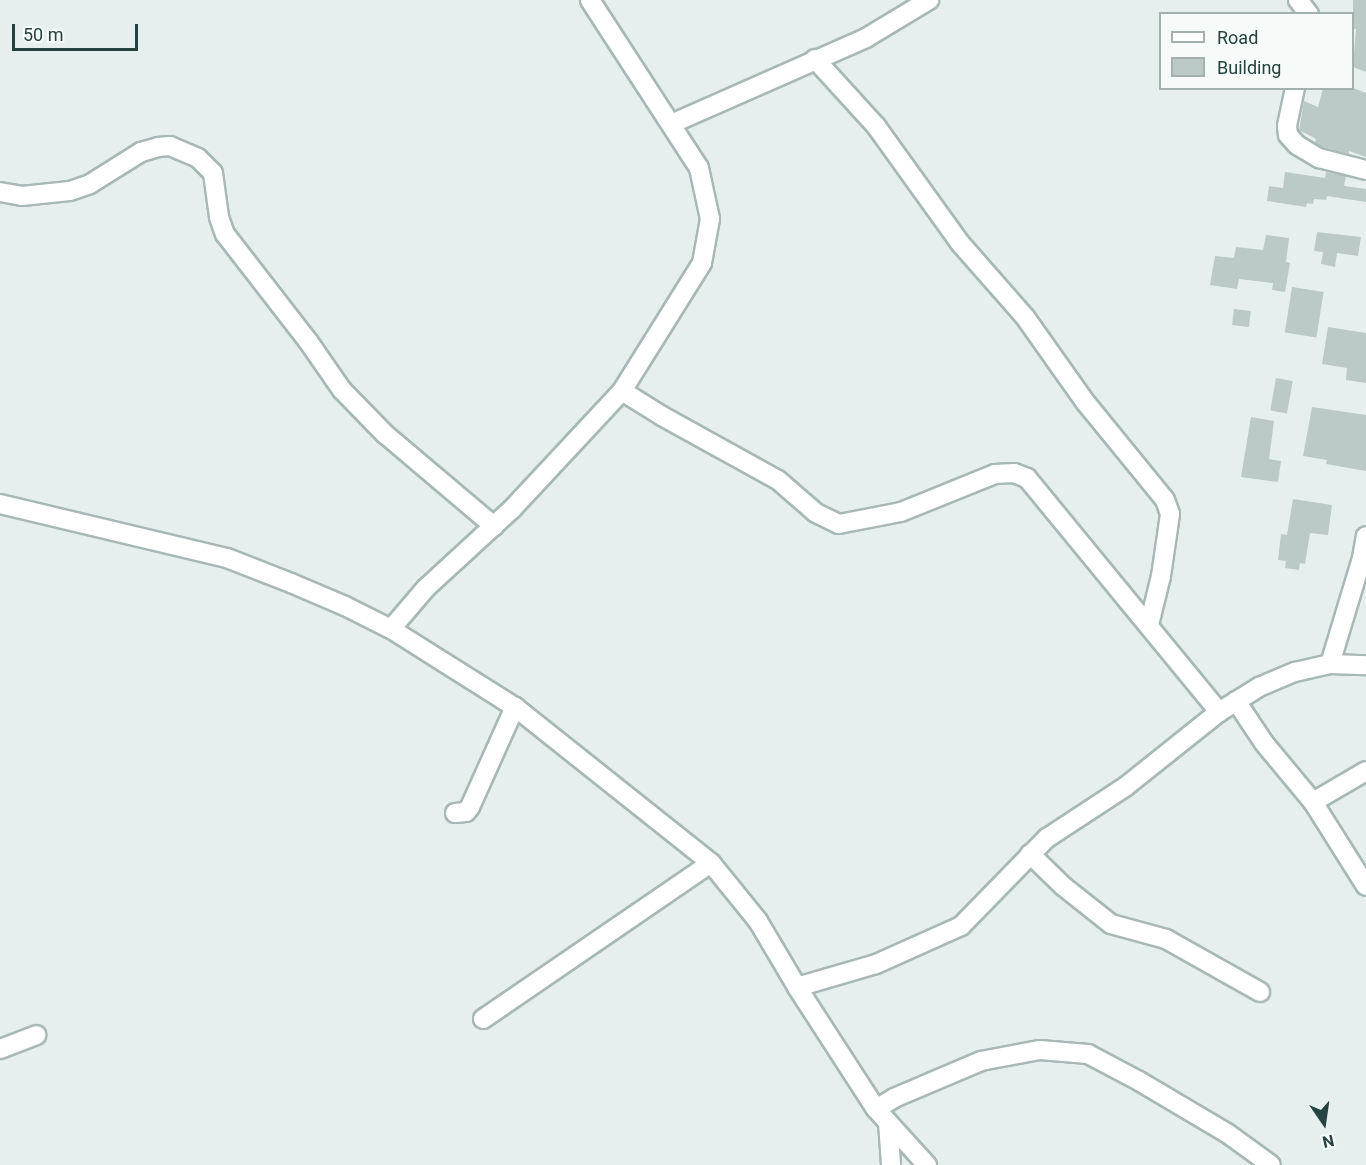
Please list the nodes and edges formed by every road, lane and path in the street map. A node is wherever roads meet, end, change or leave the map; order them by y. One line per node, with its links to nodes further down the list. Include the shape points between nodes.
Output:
1 (590, 0): 5 (street)
2 (929, 0): 3 (street, via 866,38)
3 (815, 59): 5 (street); 12 (street, via 876,126 960,243 1025,317 1086,404 1165,500 1170,514)
4 (1295, 90): 6 (street, via 1288,135 1319,158)
5 (671, 124): 8 (street, via 699,168 710,219 702,263)
6 (1366, 171)
7 (0, 192): 10 (street, via 22,196 70,191 90,184 141,152 158,147 170,146 198,158 213,173 225,234 342,390 385,434)
8 (622, 391): 10 (street); 12 (street, via 778,480 816,513 838,524 901,512 995,474 1014,473 1027,478)
9 (0, 504): 13 (street, via 227,558)
10 (494, 526): 13 (street, via 426,588)
11 (1366, 536): 14 (street)
12 (1149, 625): 18 (street)
13 (392, 629): 17 (street)
14 (1330, 664): 15 (street); 16 (street, via 1296,672)
15 (1366, 665)
16 (1236, 701): 18 (street); 20 (street, via 1264,743)
17 (515, 707): 21 (street, via 470,807 466,812); 23 (street)
18 (1219, 712): 22 (street, via 1125,787 1047,838)
19 (1366, 771): 20 (street)
20 (1313, 802): 24 (street)
21 (455, 813)
22 (1030, 854): 25 (street, via 961,926 876,964); 26 (street, via 1111,924 1166,939)
23 (711, 863): 25 (street, via 758,921); 27 (street)
24 (1366, 886)
25 (797, 987): 30 (street)
26 (1260, 992)
27 (483, 1019)
28 (36, 1035): 29 (street)
29 (0, 1049)
30 (882, 1115): 31 (street); 32 (street); 33 (street, via 894,1098 981,1062 1040,1050 1088,1054 1227,1133)
31 (891, 1165)
32 (927, 1165)
33 (1271, 1165)

